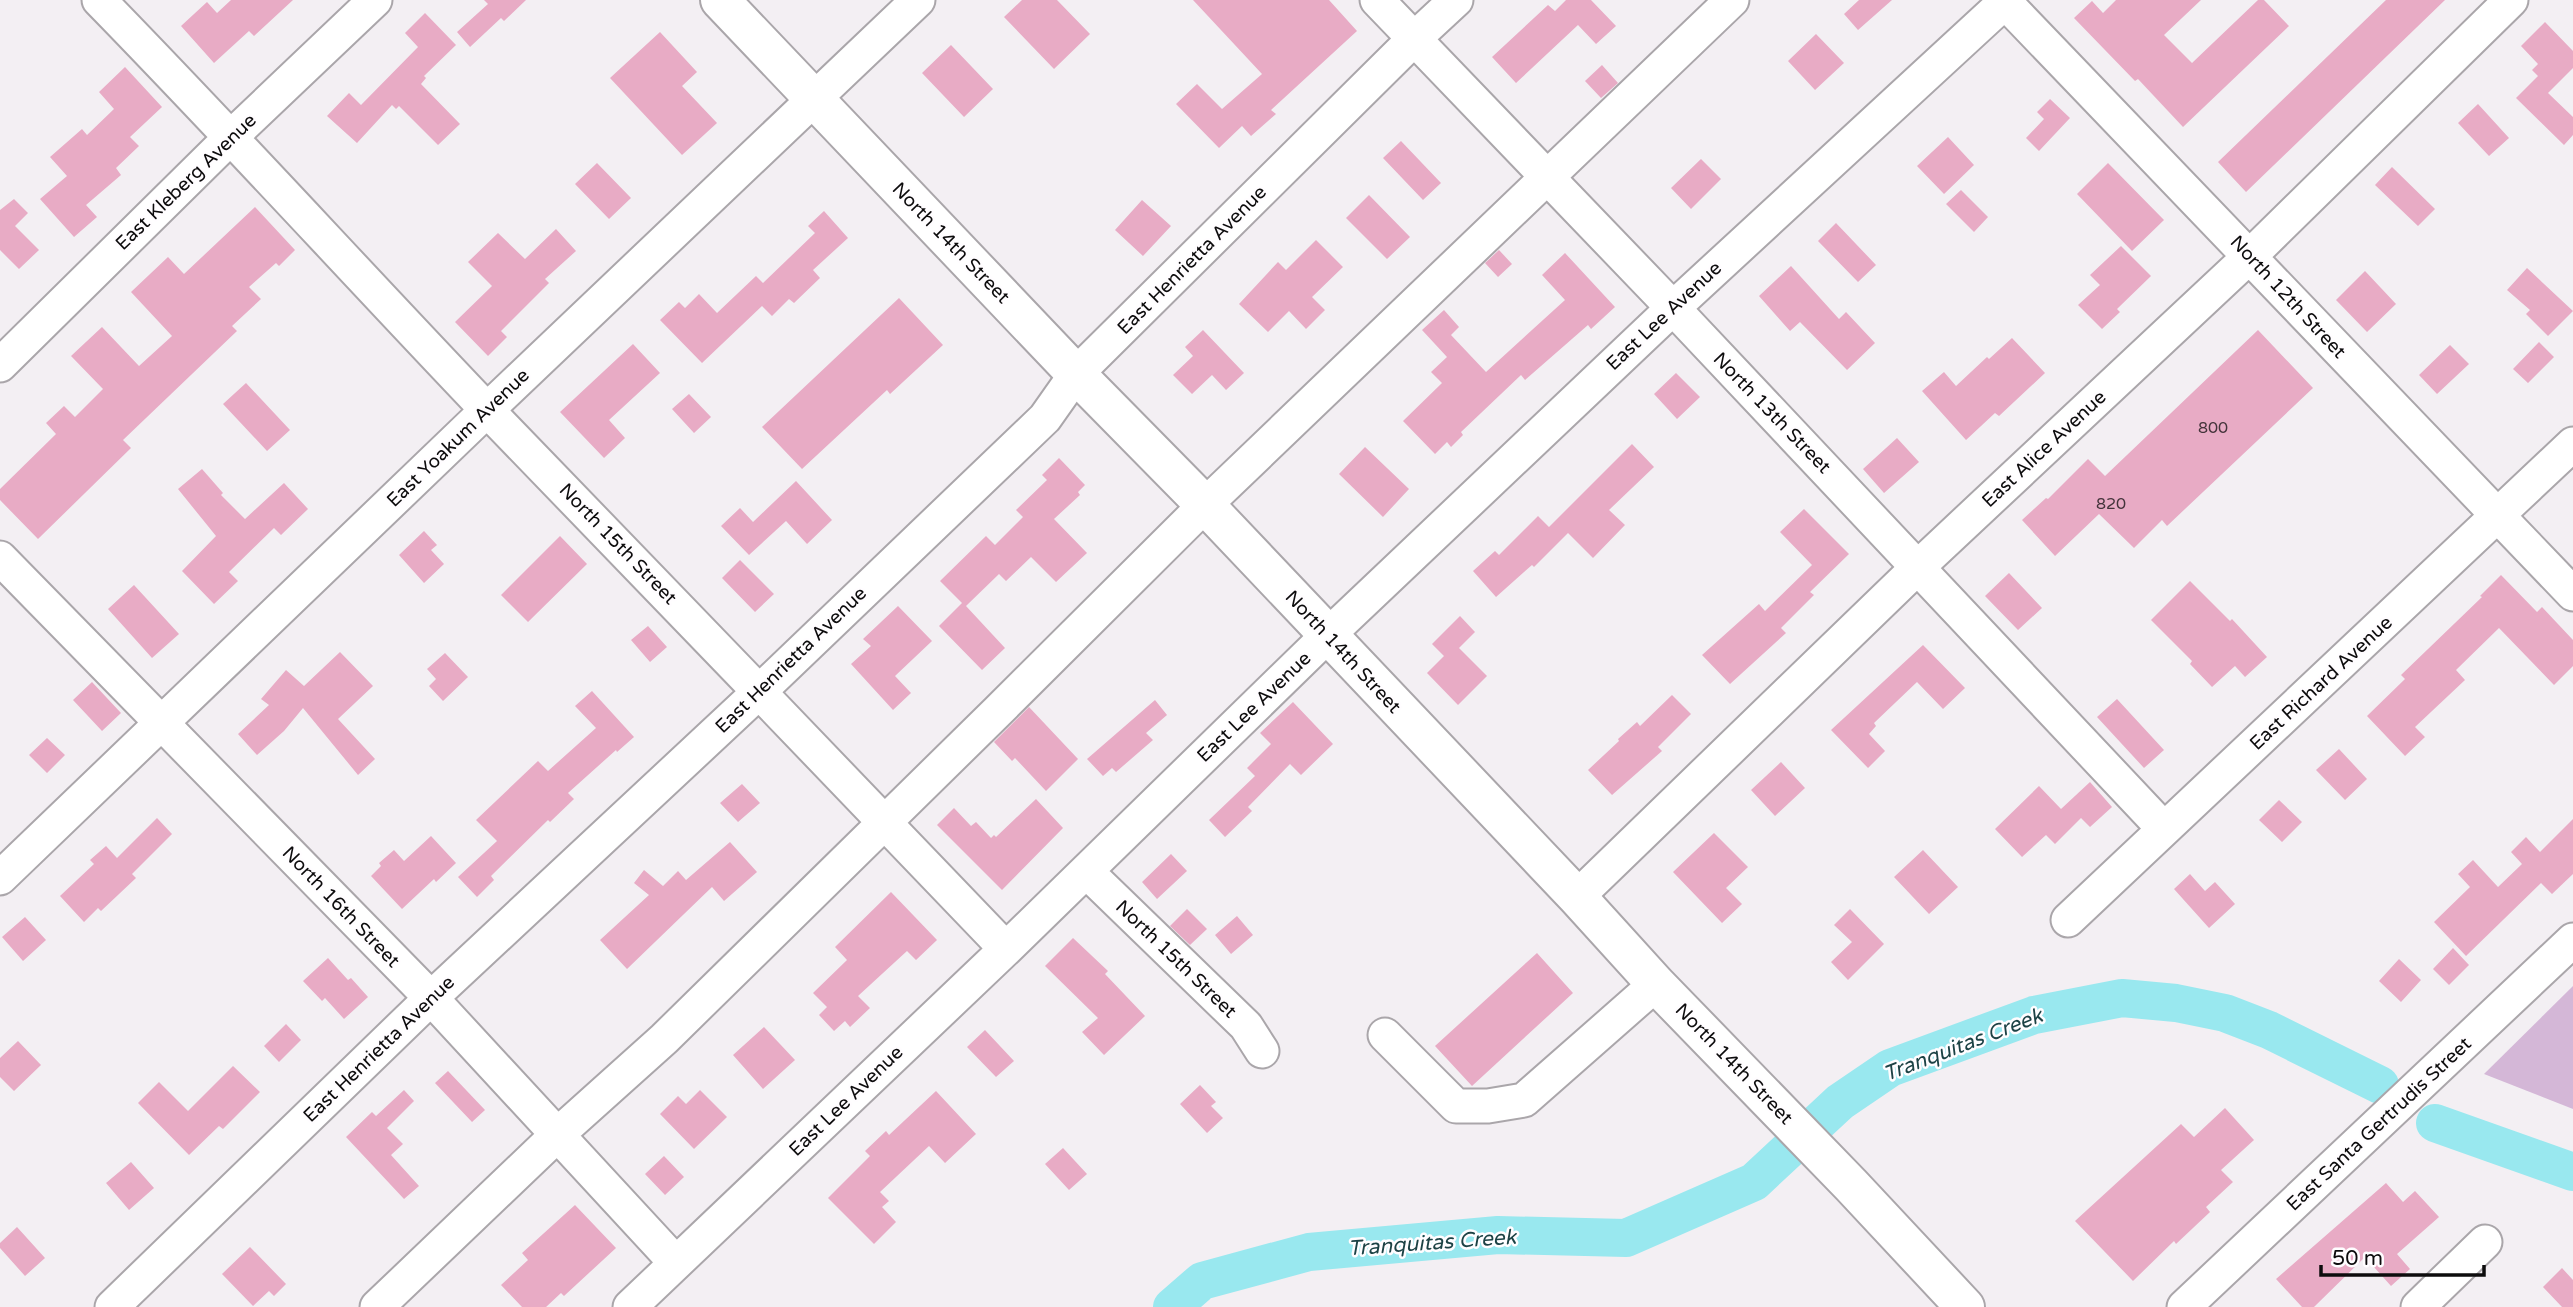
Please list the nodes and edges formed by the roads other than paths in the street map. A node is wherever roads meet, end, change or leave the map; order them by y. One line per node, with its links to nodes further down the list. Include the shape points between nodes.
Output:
1 (99, 0): 12 (street, North 15th Street)
2 (374, 0): 12 (street, East Kleberg Avenue)
3 (720, 0): 11 (main road, North 14th Street)
4 (918, 0): 11 (street, East Yoakum Avenue)
5 (1377, 0): 10 (street, North 13th Street)
6 (1456, 0): 10 (street, East Henrietta Avenue)
7 (1732, 0): 13 (street)
8 (2511, 0): 14 (street, East Alice Avenue)
9 (2005, 1): 14 (street, North 12th Street); 15 (street, East Lee Avenue)
10 (1415, 38): 13 (street, North 13th Street); 17 (street, East Henrietta Avenue)
11 (815, 100): 17 (main road, North 14th Street); 18 (street, East Yoakum Avenue)
12 (232, 136): 16 (street, East Kleberg Avenue); 18 (street, North 15th Street)
13 (1547, 177): 15 (street, North 13th Street); 20 (street)
14 (2250, 256): 21 (street, North 12th Street); 23 (street, East Alice Avenue)
15 (1673, 308): 23 (street, North 13th Street); 25 (street, East Lee Avenue)
16 (0, 365)
17 (1076, 374): 20 (main road, North 14th Street); 26 (street, East Henrietta Avenue, via 1045,418)
18 (487, 410): 26 (street, North 15th Street); 27 (street, East Yoakum Avenue)
19 (2573, 444): 21 (street, East Richard Avenue)
20 (1205, 505): 25 (main road, North 14th Street); 28 (street)
21 (2497, 517): 24 (street, North 12th Street); 29 (street, East Richard Avenue)
22 (0, 558): 27 (street, North 16th Street)
23 (1918, 567): 29 (street, North 13th Street); 32 (street, East Alice Avenue)
24 (2573, 594)
25 (1327, 636): 30 (street, East Lee Avenue); 32 (main road, North 14th Street)
26 (760, 691): 28 (street, North 15th Street); 37 (street, East Henrietta Avenue)
27 (161, 723): 31 (street, East Yoakum Avenue); 37 (street, North 16th Street)
28 (886, 822): 35 (street, North 15th Street); 40 (street, via 664,1039)
29 (2164, 829): 33 (street, East Richard Avenue)
30 (1086, 871): 35 (street, East Lee Avenue); 39 (street, North 15th Street, via 1245,1026)
31 (0, 878)
32 (1577, 897): 36 (main road, North 14th Street)
33 (2068, 920)
34 (2573, 940): 43 (street, East Santa Gertrudis Street)
35 (1006, 949): 42 (street, East Lee Avenue)
36 (1657, 984): 38 (street, via 1524,1100 1455,1106); 47 (main road, North 14th Street)
37 (430, 998): 40 (street, North 16th Street); 44 (street, East Henrietta Avenue)
38 (1385, 1035)
39 (1262, 1051)
40 (557, 1135): 42 (street, North 16th Street); 45 (street)
41 (2485, 1242): 48 (street)
42 (676, 1263): 46 (street, East Lee Avenue)
43 (2196, 1303)
44 (112, 1307)
45 (377, 1307)
46 (630, 1307)
47 (1965, 1307)
48 (2418, 1307)

